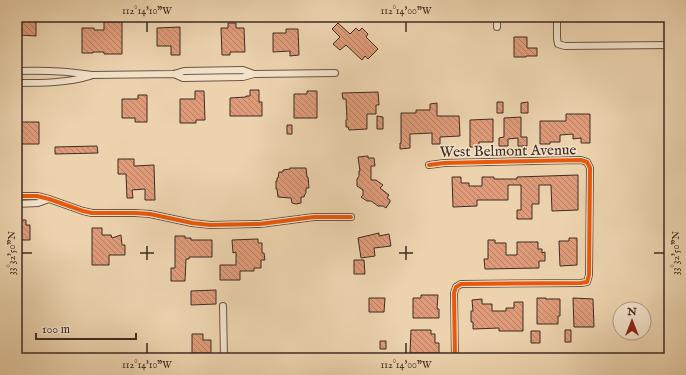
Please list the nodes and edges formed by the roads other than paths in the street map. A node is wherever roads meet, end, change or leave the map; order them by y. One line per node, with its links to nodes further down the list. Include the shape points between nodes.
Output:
1 (497, 17): 3 (street)
2 (557, 17): 4 (street, via 558,44 565,46)
3 (497, 27)
4 (669, 46)
5 (17, 71): 6 (street)
6 (26, 71): 8 (street); 10 (street)
7 (335, 73): 8 (street, via 254,74 243,70)
8 (92, 75): 10 (street, via 80,79)
9 (17, 83): 10 (street)
10 (26, 83)
11 (429, 165): 20 (street, West Belmont Avenue, via 444,162 581,160 587,162 590,168 587,282 461,284 454,292)
12 (17, 196): 13 (street)
13 (26, 196): 14 (street); 16 (street)
14 (49, 199): 16 (street); 17 (street, via 92,213 150,214 210,225 260,224 314,217)
15 (17, 204): 16 (street)
16 (26, 204)
17 (351, 217)
18 (223, 306): 19 (street)
19 (224, 358)
20 (455, 358)

